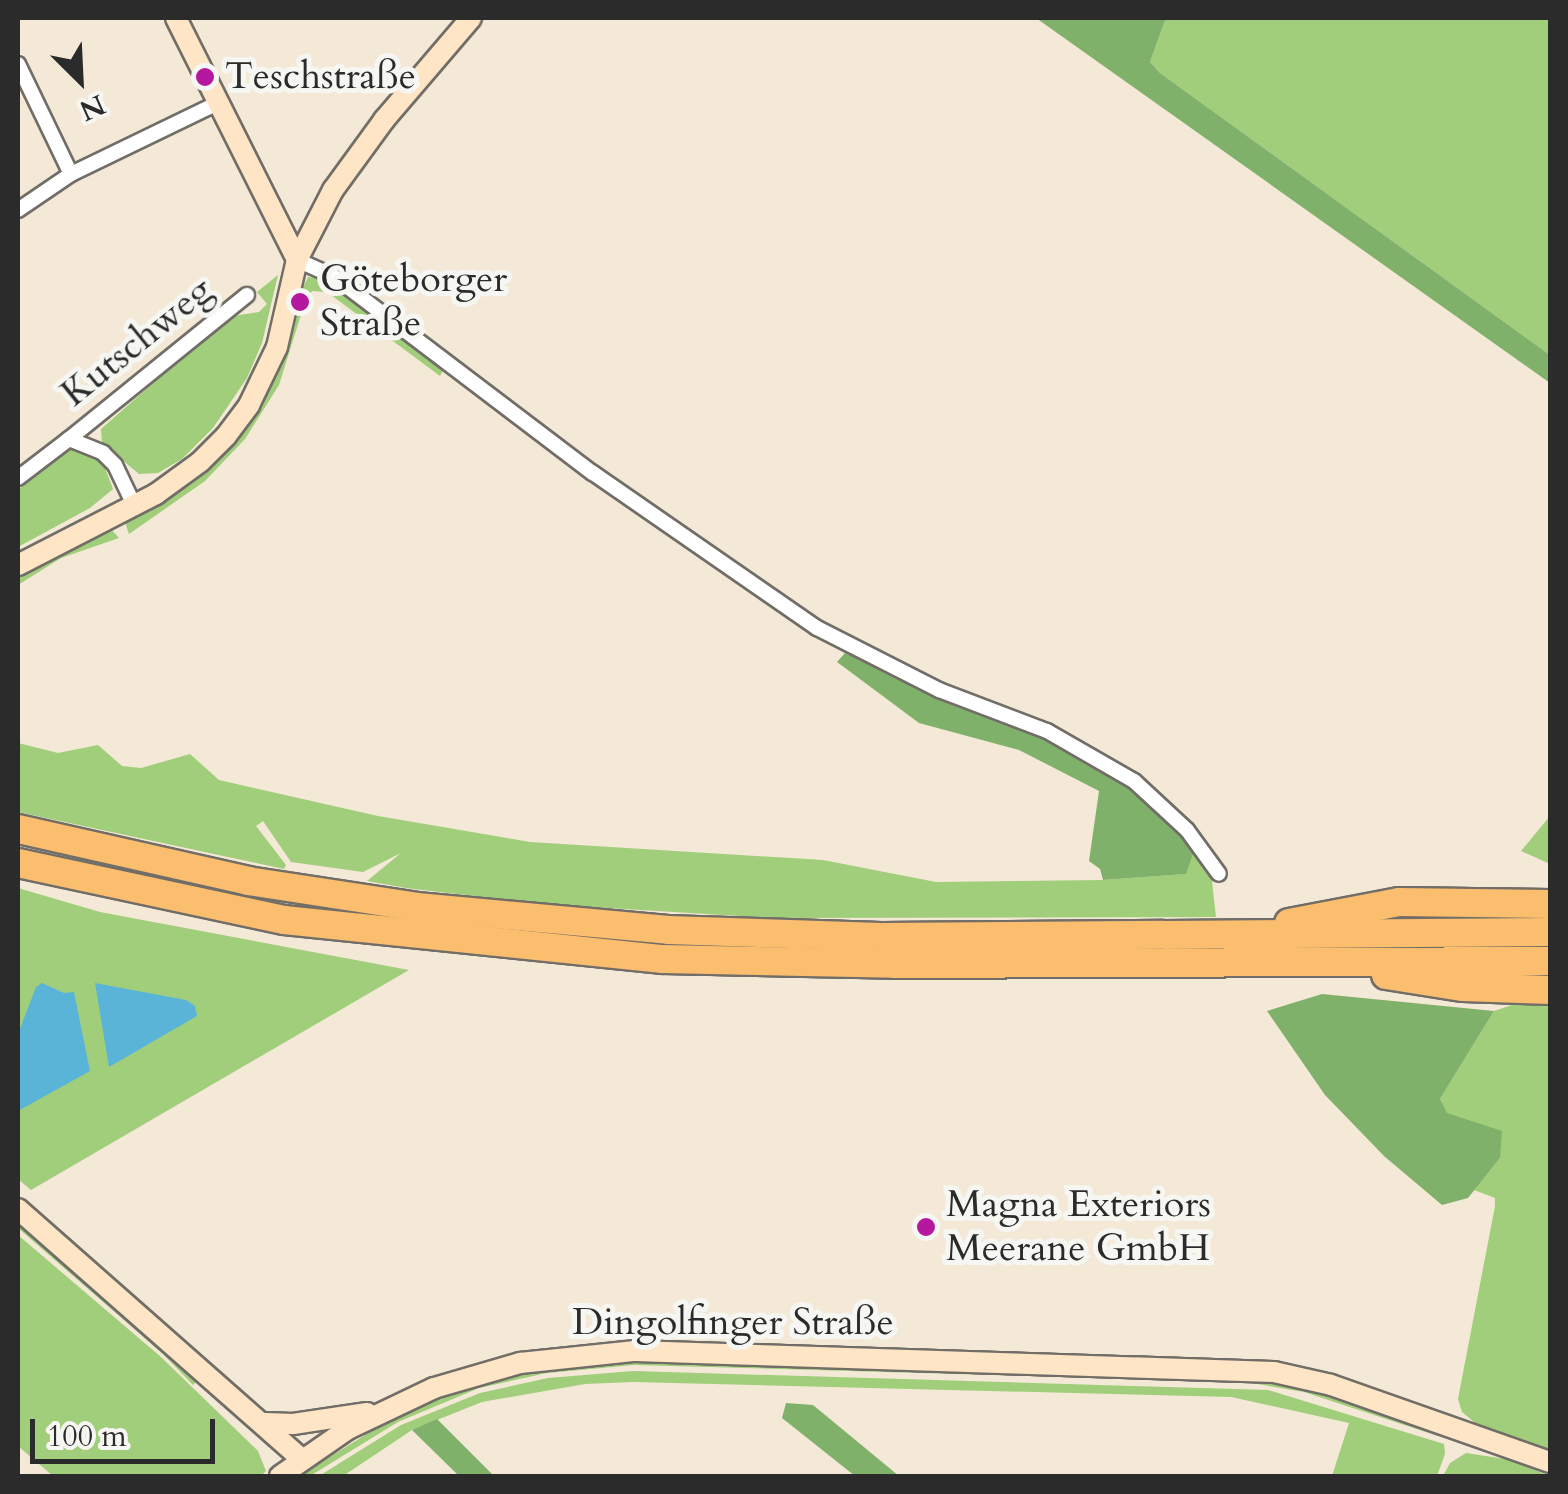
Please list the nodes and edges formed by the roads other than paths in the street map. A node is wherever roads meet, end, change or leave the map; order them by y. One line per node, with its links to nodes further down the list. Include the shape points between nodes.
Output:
1 (176, 18): 4 (street)
2 (471, 18): 7 (street, via 353,160)
3 (18, 64): 5 (street)
4 (218, 103): 5 (street); 7 (street)
5 (71, 174): 6 (street)
6 (18, 210)
7 (297, 260): 11 (street, via 277,348 249,405 200,462); 15 (street, via 334,276 593,473 816,628 940,690 1047,732 1134,781 1187,830)
8 (247, 295): 9 (street, Kutschweg)
9 (69, 440): 10 (street, Kutschweg); 11 (street, Kutschweg, via 103,453)
10 (18, 478)
11 (134, 505): 12 (street)
12 (18, 565)
13 (18, 829): 18 (highway, via 248,881 417,907 668,930 881,937)
14 (18, 862): 20 (highway, via 284,920 663,959)
15 (1219, 874)
16 (1550, 904): 18 (highway, via 1399,902)
17 (1550, 932): 18 (highway)
18 (1237, 935)
19 (1550, 962): 20 (highway)
20 (1316, 963): 21 (highway, via 1450,986)
21 (1550, 990)
22 (18, 1209): 24 (street)
23 (379, 1412): 24 (street); 25 (street, Dingolfinger Straße); 26 (street, Dingolfinger Straße, via 488,1371 604,1352 1231,1368 1331,1385)
24 (266, 1423): 25 (street)
25 (302, 1459): 27 (street, Dingolfinger Straße)
26 (1550, 1462)
27 (280, 1476)

